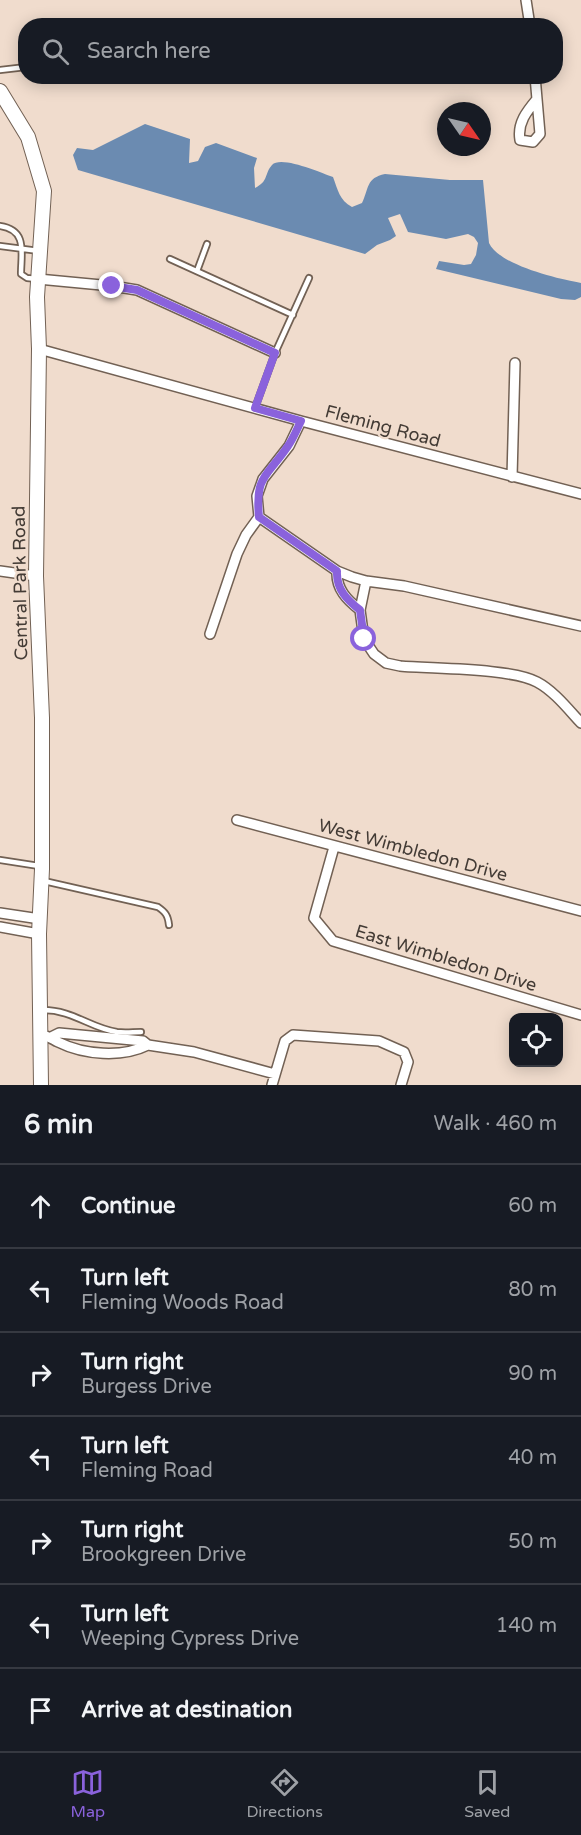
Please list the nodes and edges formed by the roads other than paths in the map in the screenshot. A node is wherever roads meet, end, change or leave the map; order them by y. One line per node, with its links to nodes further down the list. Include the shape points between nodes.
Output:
1 (526, 0): 2 (street)
2 (529, 18)
3 (18, 68): 4 (lane)
4 (0, 70)
5 (536, 84): 7 (street)
6 (0, 91): 12 (street, Central Park Road, via 28,137 44,191)
7 (537, 99)
8 (0, 226): 11 (lane, via 15,231)
9 (207, 244): 14 (lane)
10 (0, 246): 11 (lane)
11 (22, 249): 12 (lane); 16 (lane, via 21,274)
12 (40, 251): 16 (street, Central Park Road)
13 (170, 259): 14 (lane)
14 (196, 271): 17 (lane)
15 (309, 278): 17 (lane)
16 (38, 279): 18 (street, Central Park Road); 19 (street, via 137,290)
17 (293, 315): 19 (lane)
18 (39, 349): 21 (street, Fleming Road); 28 (street, Central Park Road)
19 (275, 353): 21 (lane)
20 (515, 363): 23 (street)
21 (255, 408): 22 (street, Fleming Road)
22 (301, 421): 23 (street, Fleming Road); 25 (street, via 289,446 263,479 257,496)
23 (512, 477): 24 (street, Fleming Road)
24 (581, 494)
25 (259, 517): 27 (street); 32 (street, via 237,554)
26 (0, 571): 28 (street)
27 (337, 571): 29 (street); 30 (street, via 341,591)
28 (36, 576): 37 (street, Central Park Road, via 42,718)
29 (366, 581): 30 (street); 31 (street)
30 (360, 610): 33 (street, via 364,639 386,663 525,677 549,691)
31 (581, 626)
32 (210, 634)
33 (581, 723)
34 (237, 820): 35 (street, West Wimbledon Drive)
35 (334, 846): 38 (street, West Wimbledon Drive); 45 (street, East Wimbledon Drive, via 314,918 333,941)
36 (0, 860): 37 (lane)
37 (41, 873): 40 (street, Central Park Road); 41 (lane, via 158,907 165,912)
38 (581, 911)
39 (0, 913): 40 (street)
40 (40, 919): 43 (street, Central Park Road)
41 (169, 925)
42 (0, 927): 43 (street)
43 (39, 934): 44 (street, Central Park Road)
44 (40, 1010): 46 (lane, via 70,1013 116,1032); 47 (street, Central Park Road)
45 (581, 1015)
46 (141, 1032)
47 (46, 1036): 48 (street, via 59,1033 143,1041); 48 (street, via 108,1054); 50 (street, Central Park Road)
48 (148, 1045): 49 (street, via 194,1052)
49 (275, 1074): 51 (street); 52 (street, via 285,1041 293,1035 316,1035 379,1041 405,1052 408,1062)
50 (41, 1085)
51 (272, 1085)
52 (400, 1085)

